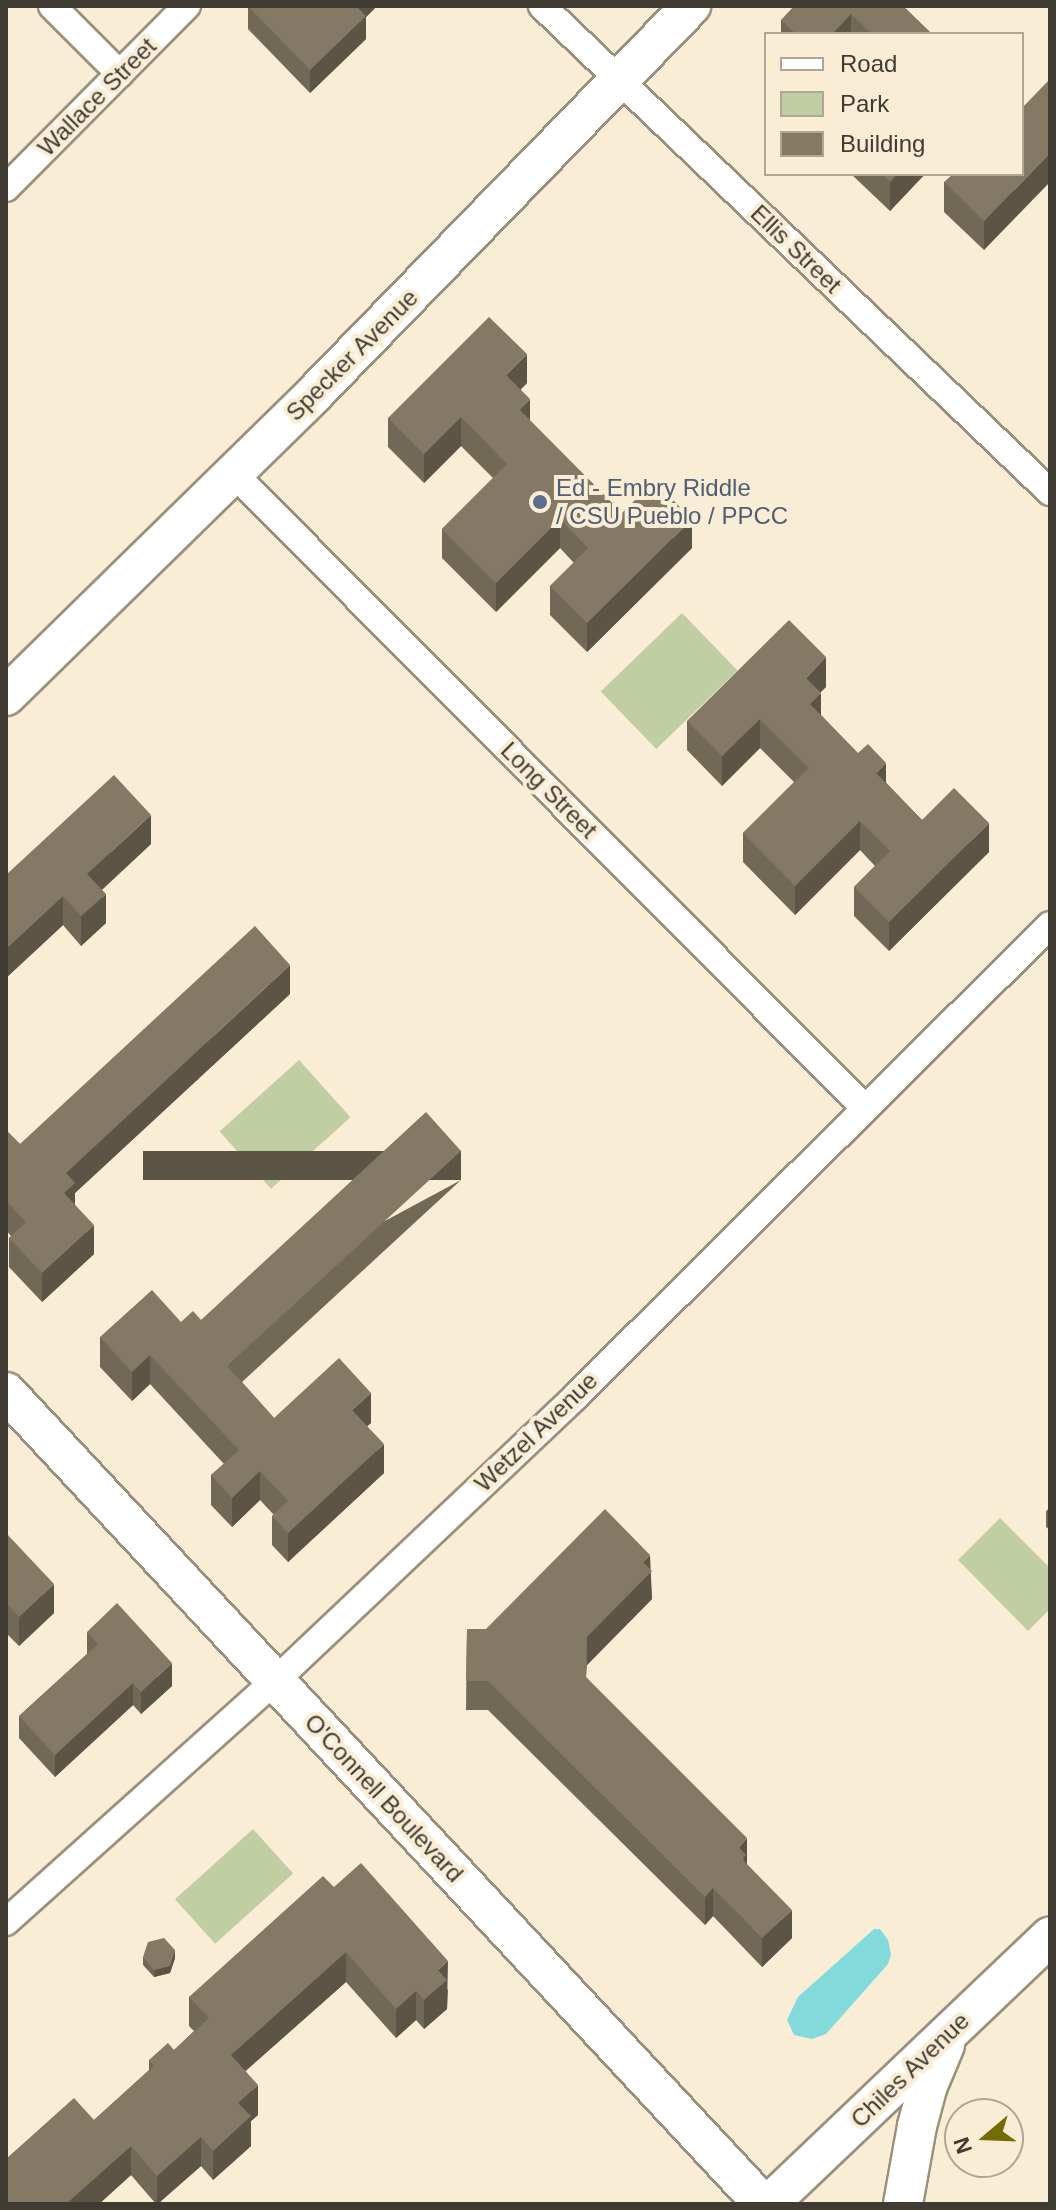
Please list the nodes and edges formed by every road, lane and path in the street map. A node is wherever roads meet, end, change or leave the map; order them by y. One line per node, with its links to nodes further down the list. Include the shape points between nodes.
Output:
1 (52, 6): 5 (street)
2 (187, 6): 5 (street, Wallace Street)
3 (542, 6): 6 (street, Ellis Street)
4 (691, 6): 6 (street, Specker Avenue)
5 (120, 74): 7 (street, Wallace Street)
6 (620, 81): 8 (street, Specker Avenue); 9 (street, Ellis Street)
7 (6, 188)
8 (233, 473): 10 (street, Specker Avenue); 12 (street, Long Street)
9 (1050, 492)
10 (6, 696)
11 (1050, 925): 12 (street, Wetzel Avenue)
12 (864, 1107): 14 (street, Wetzel Avenue, via 565,1406)
13 (6, 1392): 14 (street, O'Connell Boulevard)
14 (275, 1681): 15 (street, Wetzel Avenue); 18 (street, O'Connell Boulevard)
15 (6, 1922)
16 (1050, 1936): 17 (street, Chiles Avenue)
17 (958, 2025): 18 (street, Chiles Avenue); 19 (street, via 927,2088)
18 (766, 2204)
19 (903, 2204)

